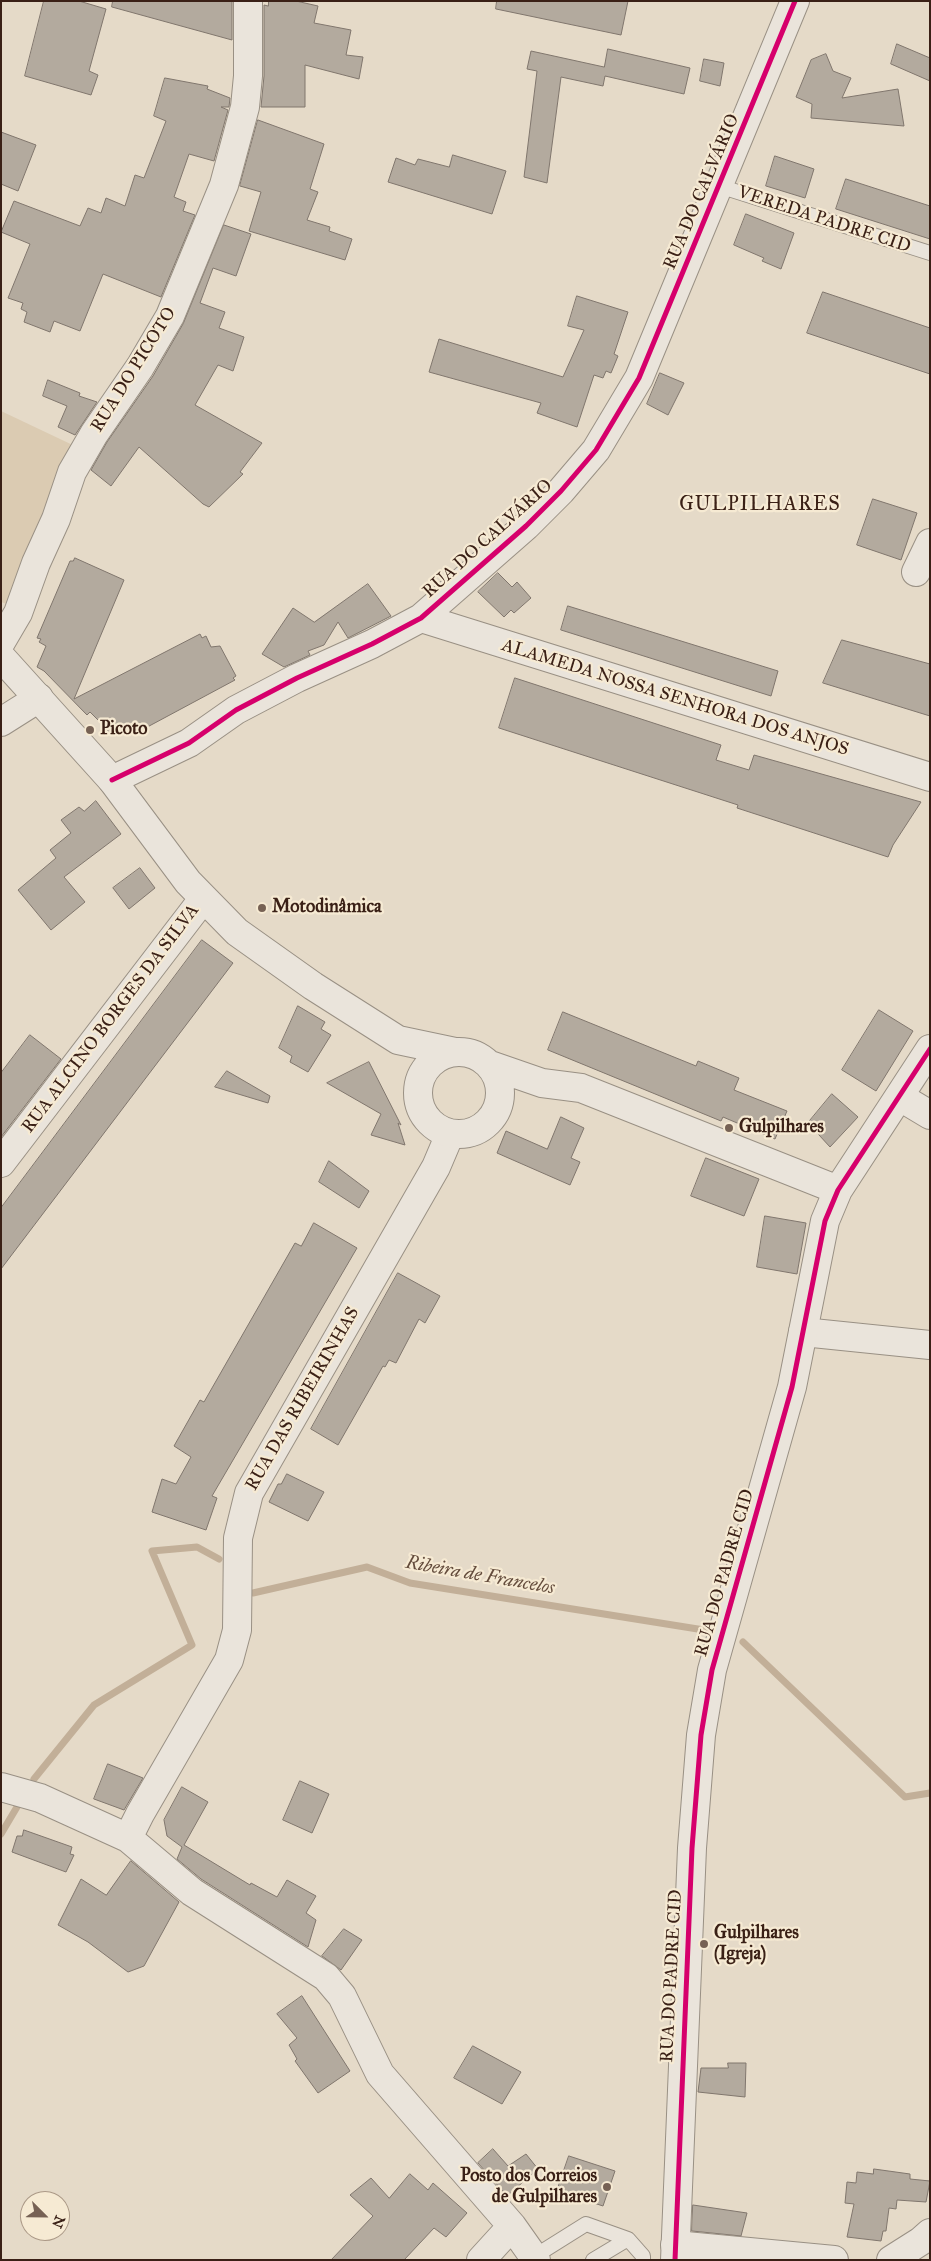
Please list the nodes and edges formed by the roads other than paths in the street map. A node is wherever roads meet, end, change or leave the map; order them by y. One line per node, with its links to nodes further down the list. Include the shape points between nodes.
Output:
1 (248, 1): 8 (street, RUA DO PICOTO, via 245,107 224,185 170,316 72,472 18,613)
2 (795, 1): 3 (street, RUA DO CALVÁRIO)
3 (719, 186): 4 (lane, VEREDA PADRE CID); 7 (street, RUA DO CALVÁRIO, via 639,378 596,450 562,491 526,526)
4 (930, 253)
5 (930, 543): 6 (street)
6 (916, 572)
7 (421, 618): 12 (street, ALAMEDA NOSSA SENHORA DOS ANJOS); 13 (street, RUA DO CALVÁRIO, via 297,678 236,710 189,743)
8 (1, 642)
9 (1, 657): 10 (street)
10 (39, 698): 11 (street); 13 (street)
11 (1, 722)
12 (930, 777)
13 (112, 780): 14 (street)
14 (203, 900): 15 (street, via 237,932 313,986); 25 (street, RUA ALCINO BORGES DA SILVA)
15 (398, 1040): 17 (street); 19 (street)
16 (930, 1049): 21 (street, RUA DO PADRE CID)
17 (455, 1052): 18 (street, via 468,1052); 19 (street, via 431,1062)
18 (490, 1065): 20 (street); 22 (street, via 500,1089 500,1102)
19 (418, 1084): 24 (street, via 419,1104 428,1121)
20 (542, 1084): 22 (street); 26 (street, via 581,1088)
21 (900, 1097): 23 (street); 26 (street, RUA DO PADRE CID)
22 (495, 1114): 24 (street, via 476,1131)
23 (930, 1115)
24 (450, 1134): 30 (street, RUA DAS RIBEIRINHAS, via 436,1167 249,1493 238,1538 237,1630 229,1660)
25 (1, 1163)
26 (838, 1190): 27 (street, RUA DO PADRE CID, via 825,1221)
27 (803, 1332): 28 (street); 34 (street, RUA DO PADRE CID, via 792,1387 712,1670 701,1734 691,1867)
28 (930, 1345)
29 (1, 1787): 30 (street, via 40,1798)
30 (128, 1838): 31 (street, via 192,1892 326,1977 342,1996 380,2074)
31 (512, 2226): 35 (street); 36 (street)
32 (930, 2232): 40 (street)
33 (628, 2239): 35 (lane, via 586,2224); 37 (lane); 38 (lane)
34 (675, 2252): 39 (street)
35 (536, 2258)
36 (481, 2260)
37 (593, 2260)
38 (643, 2260)
39 (834, 2260)
40 (892, 2260)

